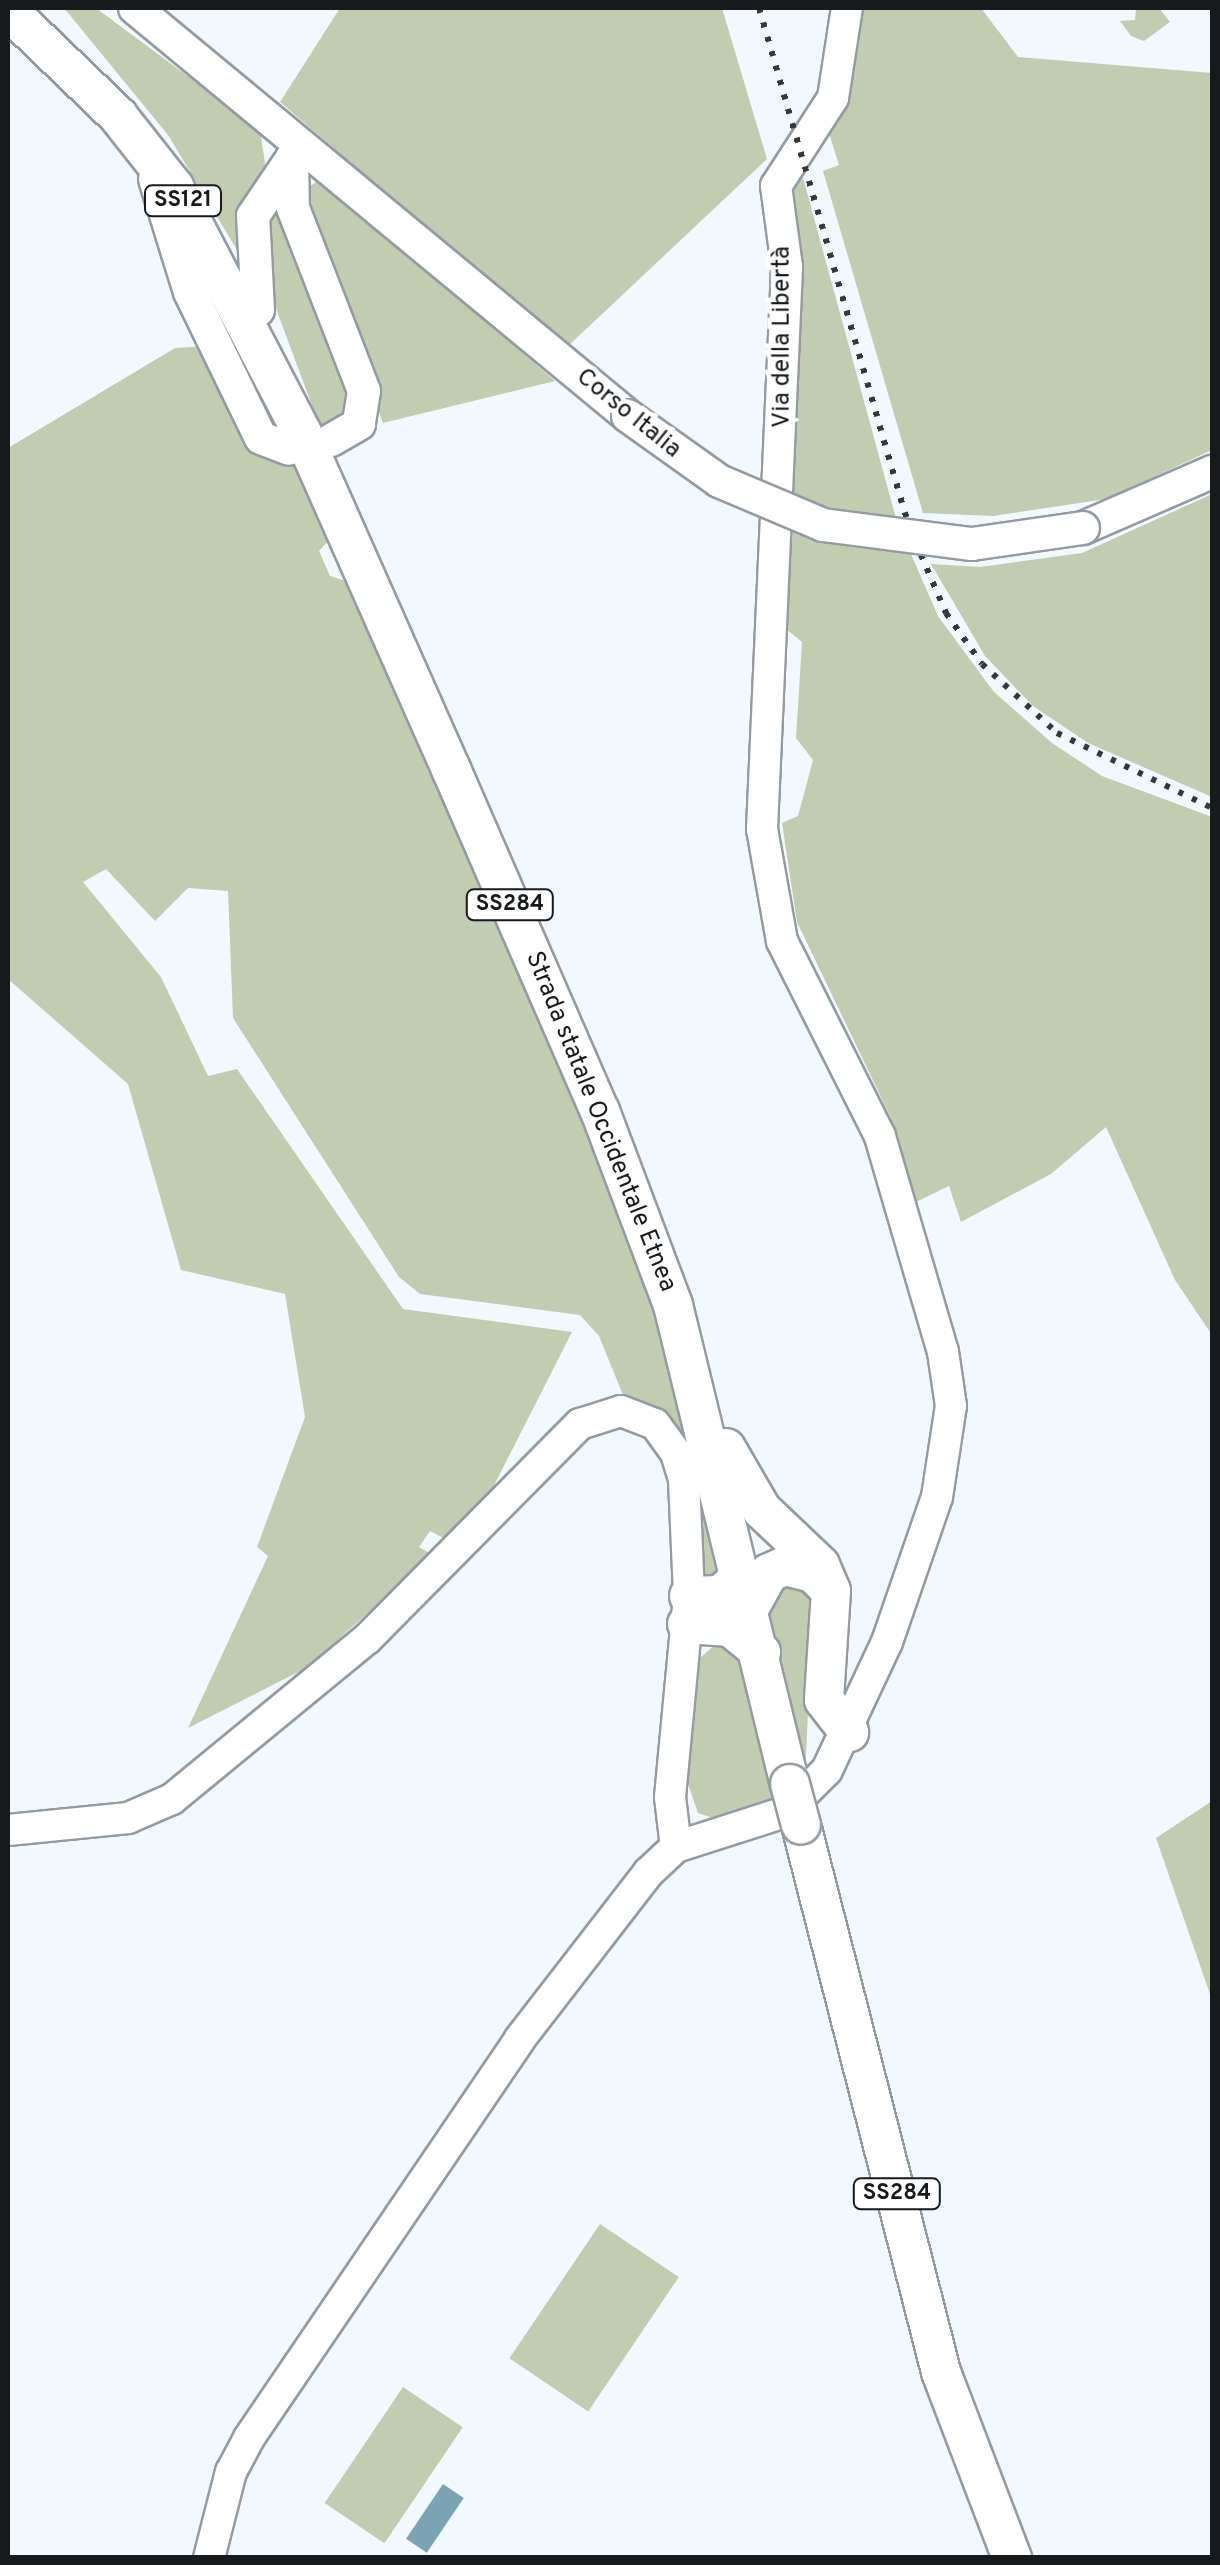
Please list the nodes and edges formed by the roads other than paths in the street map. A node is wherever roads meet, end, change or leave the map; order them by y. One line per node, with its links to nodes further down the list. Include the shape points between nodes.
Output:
1 (42, 8): 6 (main road, SS121, via 179,170)
2 (848, 8): 14 (street, Via della Libertà, via 833,98 776,186 787,266 762,829 782,941 880,1136 950,1378 937,1497)
3 (130, 9): 5 (main road, Corso Italia, via 230,85)
4 (8, 14): 7 (main road, SS121, via 118,116 174,187)
5 (298, 151): 6 (main road, via 253,216); 7 (main road, via 293,208 364,391 358,424); 8 (main road, Corso Italia, bridge, via 719,482 823,525 934,544 1083,528)
6 (258, 310): 7 (main road, SS121)
7 (307, 441): 9 (main road, Strada statale Occidentale Etnea / SS284, via 600,1111)
8 (1212, 472)
9 (696, 1385): 10 (main road, Strada statale Occidentale Etnea / SS284); 11 (main road, via 747,1489 820,1565)
10 (746, 1591): 11 (main road, via 785,1566 812,1573); 12 (main road); 13 (main road, Strada statale Occidentale Etnea / SS284)
11 (831, 1591): 14 (main road, via 824,1700)
12 (688, 1610): 13 (main road, via 730,1627); 15 (street, via 676,1453 641,1416 602,1414 562,1441 367,1639 172,1798 128,1818); 16 (street, via 670,1797)
13 (760, 1652): 18 (main road, Strada statale Occidentale Etnea / SS284, bridge, via 942,2372)
14 (849, 1732): 16 (street, Via della Libertà, via 817,1784 785,1812)
15 (8, 1830)
16 (676, 1847): 17 (street, via 519,2040 249,2438 231,2472)
17 (209, 2558)
18 (1012, 2558)

